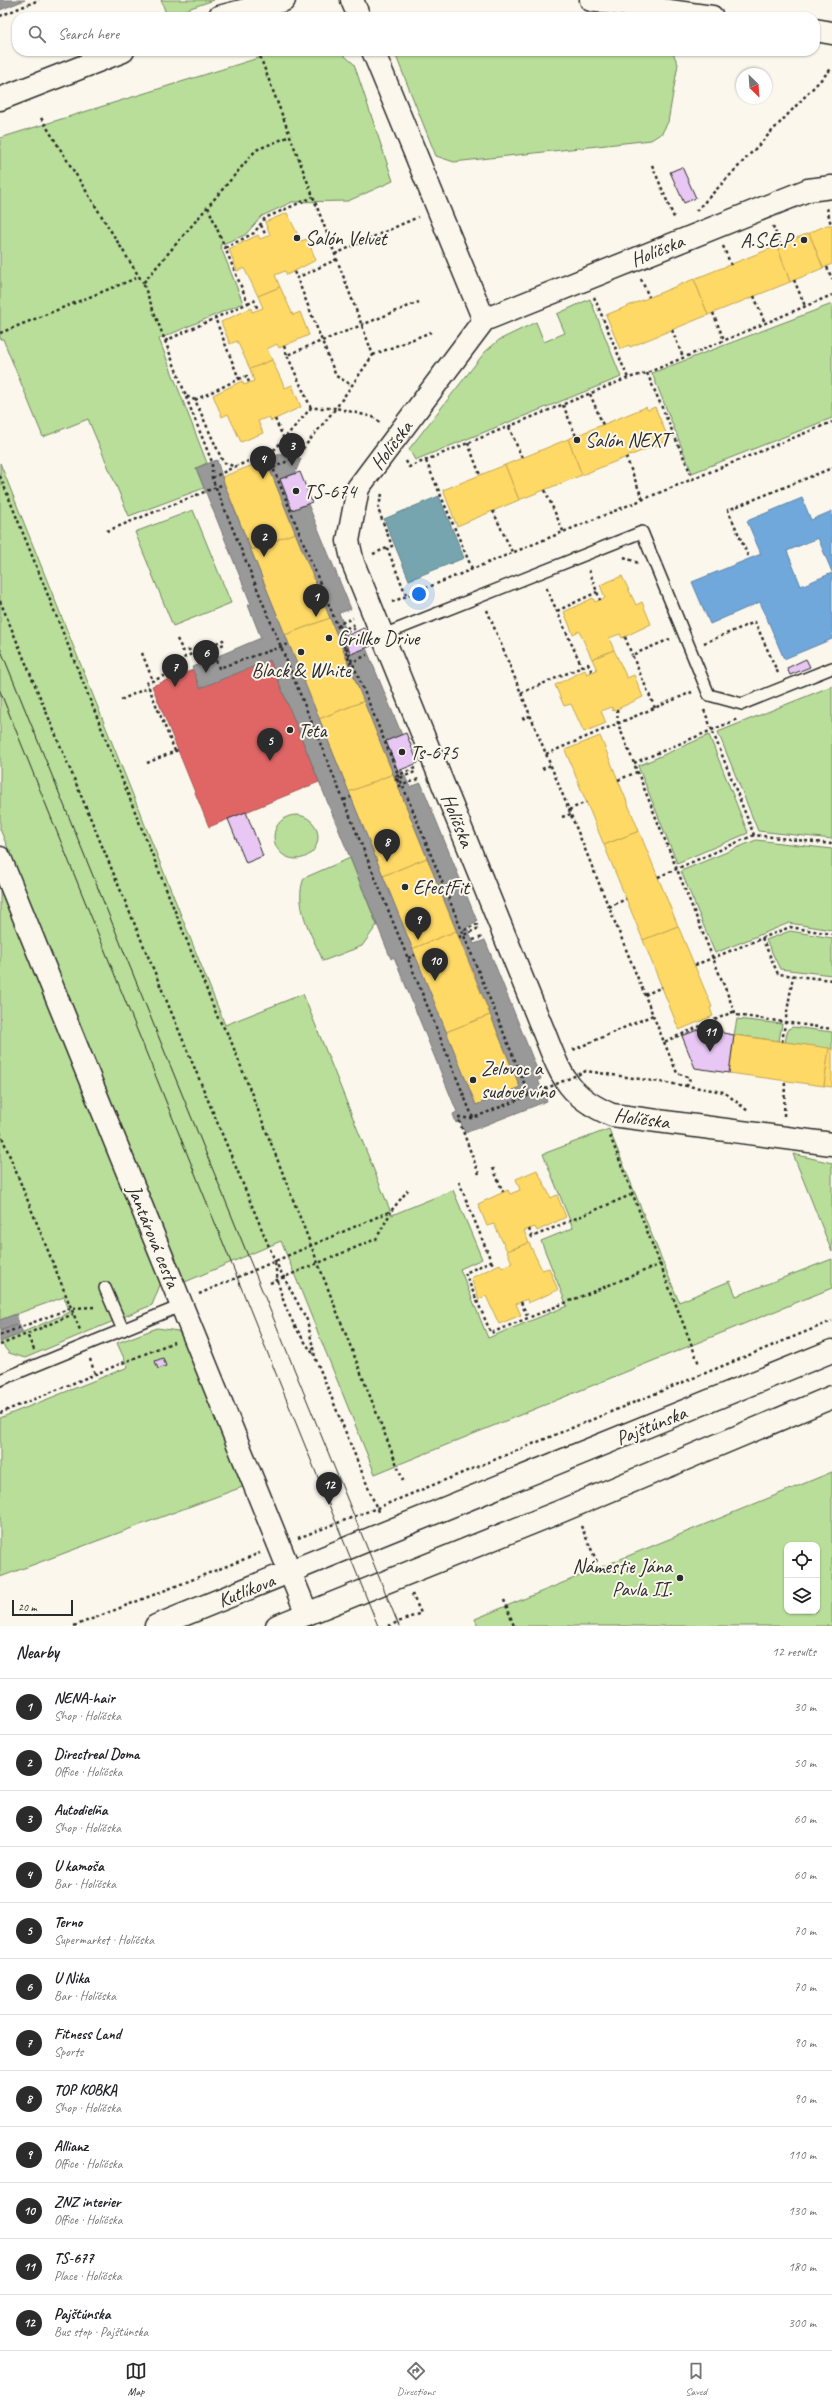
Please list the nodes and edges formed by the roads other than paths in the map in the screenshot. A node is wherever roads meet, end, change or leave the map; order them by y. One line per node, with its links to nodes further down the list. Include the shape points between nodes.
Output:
1 (284, 0): 4 (street)
2 (352, 0): 5 (street)
3 (591, 0): 6 (street)
4 (238, 12)
5 (357, 12)
6 (676, 12)
7 (820, 31): 8 (street)
8 (832, 33)
9 (110, 56): 11 (street)
10 (375, 56): 13 (street)
11 (0, 99)
12 (829, 194): 13 (street, Holíčska, via 808,190)
13 (484, 320): 14 (street, Holíčska, via 401,444 358,488 348,541 353,563)
14 (386, 641): 15 (lane, via 642,532 709,695 742,704); 17 (street, Holíčska, via 562,1078 573,1092 612,1115)
15 (832, 668)
16 (0, 858): 19 (street, Jantárová cesta)
17 (832, 1144)
18 (105, 1288): 20 (lane)
19 (183, 1305): 20 (lane); 24 (street, Jantárová cesta)
20 (123, 1330): 22 (lane)
21 (832, 1350): 24 (street, Pajštúnska)
22 (0, 1380)
23 (832, 1397): 25 (street)
24 (291, 1572): 25 (street, Jantárová cesta); 26 (street, Kutlíkova)
25 (307, 1614): 27 (street)
26 (156, 1626)
27 (277, 1626)

